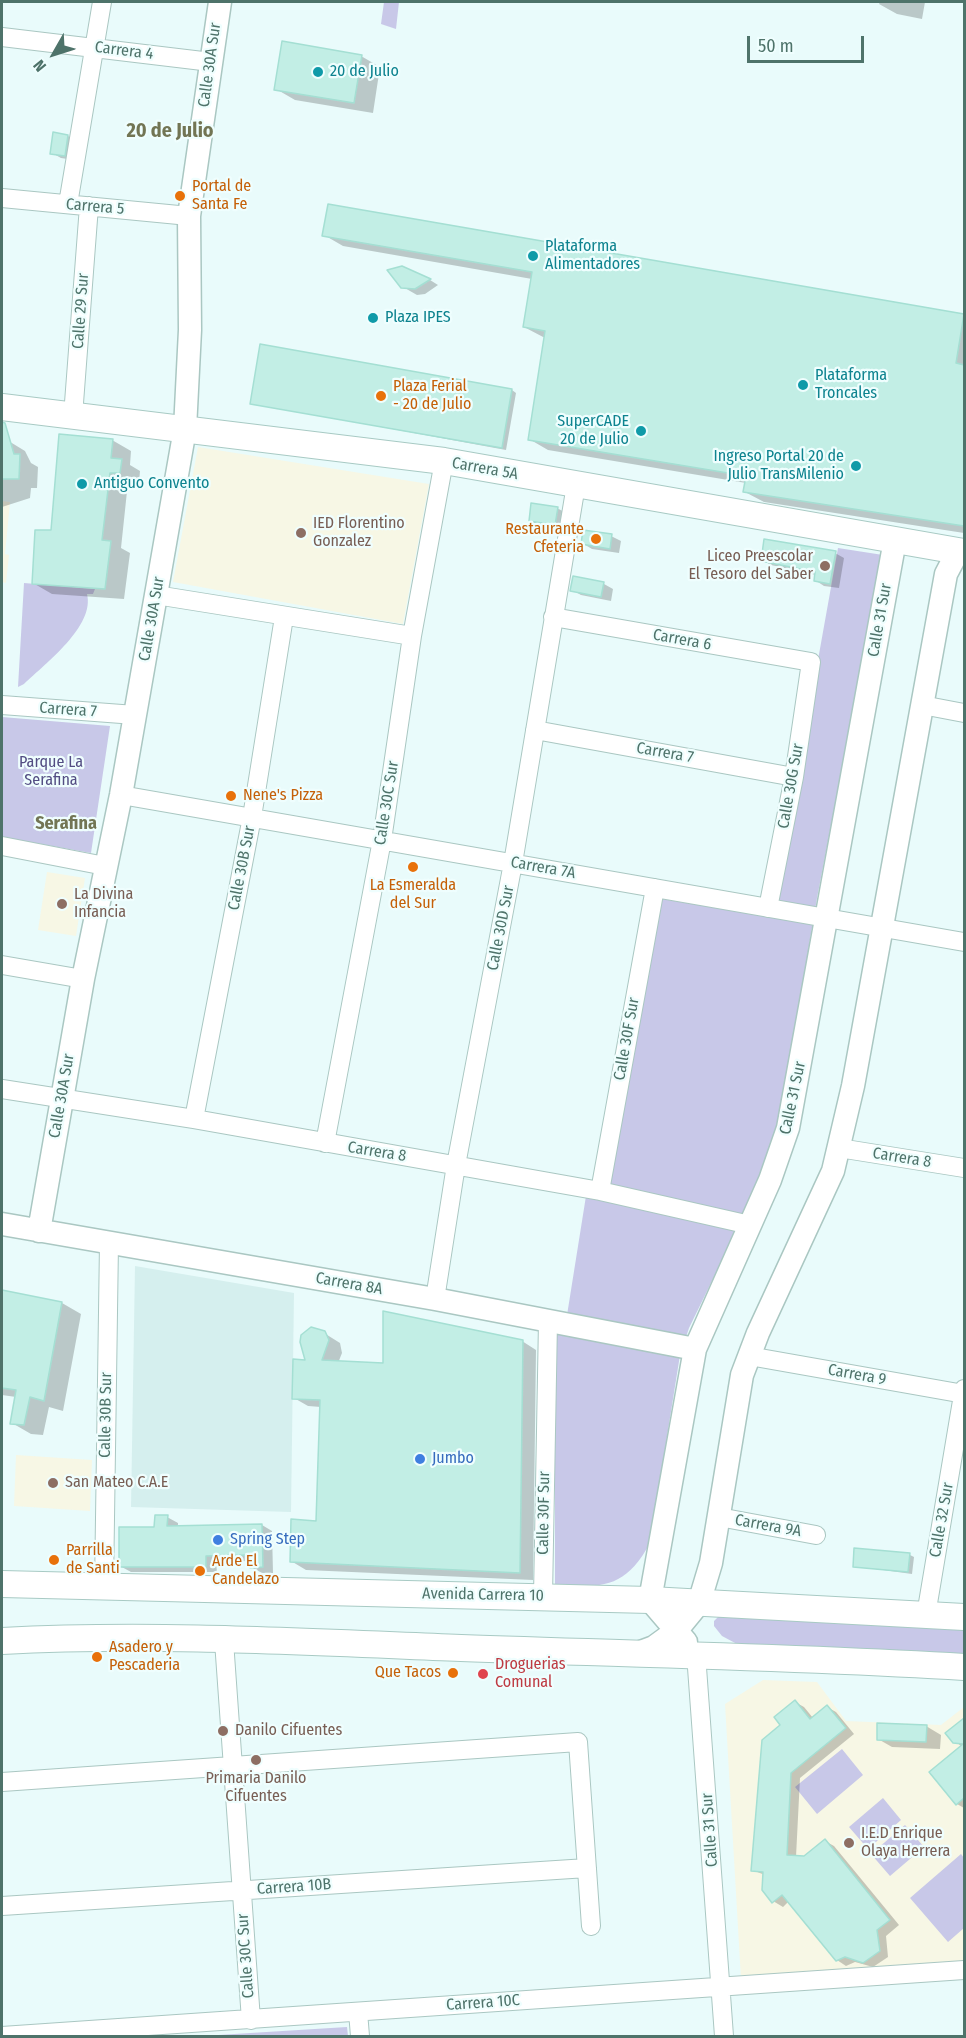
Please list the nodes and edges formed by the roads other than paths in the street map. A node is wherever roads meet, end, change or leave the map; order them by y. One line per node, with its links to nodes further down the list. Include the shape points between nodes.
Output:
1 (102, 2): 4 (street)
2 (220, 2): 5 (street, Calle 30A Sur)
3 (2, 37): 4 (street, Carrera 4)
4 (94, 48): 5 (street, Carrera 4); 7 (street)
5 (211, 62): 9 (street, Calle 30A Sur)
6 (2, 198): 7 (street, Carrera 5)
7 (68, 204): 8 (street, Carrera 5)
8 (89, 206): 9 (street, Carrera 5); 11 (street, Calle 29 Sur)
9 (189, 216): 12 (street, Calle 30A Sur, via 190,330)
10 (2, 408): 11 (main road, Carrera 5A)
11 (74, 416): 12 (main road, Carrera 5A)
12 (185, 429): 13 (main road, Carrera 5A); 17 (street, Calle 30A Sur)
13 (444, 461): 14 (main road, Carrera 5A); 20 (street, Calle 30C Sur)
14 (576, 485): 15 (main road, Carrera 5A); 19 (street, Calle 30D Sur)
15 (895, 540): 16 (main road, Carrera 5A); 36 (street, Calle 31 Sur)
16 (962, 551): 23 (street, via 946,574)
17 (156, 595): 18 (street); 25 (street, Calle 30A Sur)
18 (284, 616): 20 (street); 29 (street, Calle 30B Sur)
19 (553, 617): 21 (street, Carrera 6); 26 (street, Calle 30D Sur)
20 (412, 636): 30 (street, Calle 30C Sur)
21 (811, 662): 27 (street, Calle 30G Sur)
22 (2, 705): 25 (street, Carrera 7)
23 (922, 705): 24 (street); 37 (street)
24 (964, 713)
25 (135, 715): 28 (street, Calle 30A Sur)
26 (535, 730): 27 (street, Carrera 7); 32 (street, Calle 30D Sur)
27 (794, 777): 35 (street, Calle 30G Sur)
28 (121, 795): 29 (street, Carrera 7A); 33 (street, Calle 30A Sur)
29 (252, 818): 30 (street, Carrera 7A); 43 (street, Calle 30B Sur)
30 (382, 840): 32 (street, Carrera 7A); 44 (street, Calle 30C Sur)
31 (2, 846): 33 (street)
32 (513, 863): 34 (street, Carrera 7A); 46 (street, Calle 30D Sur)
33 (105, 866): 40 (street, Calle 30A Sur)
34 (655, 888): 35 (street, Carrera 7A); 48 (street, Calle 30F Sur)
35 (768, 908): 36 (street, Carrera 7A)
36 (826, 919): 37 (street, Carrera 7A); 50 (street, Calle 31 Sur, via 788,1128)
37 (881, 928): 38 (street, Carrera 7A); 45 (street)
38 (964, 942)
39 (2, 964): 40 (street)
40 (83, 979): 42 (street, Calle 30A Sur)
41 (2, 1089): 42 (street, Carrera 8)
42 (62, 1096): 43 (street, Carrera 8); 51 (street, Calle 30A Sur)
43 (194, 1119): 44 (street, Carrera 8)
44 (325, 1143): 46 (street, Carrera 8)
45 (839, 1148): 47 (street, Carrera 8); 56 (street, via 826,1190)
46 (456, 1165): 48 (street, Carrera 8); 53 (street, Calle 30D Sur)
47 (964, 1168)
48 (600, 1191): 50 (street, Carrera 8)
49 (2, 1224): 51 (street, Carrera 8A)
50 (750, 1225): 55 (street, Calle 31 Sur)
51 (39, 1231): 52 (street, Carrera 8A)
52 (109, 1243): 53 (street, Carrera 8A); 61 (street, Calle 30B Sur)
53 (435, 1299): 54 (street, Carrera 8A)
54 (548, 1321): 55 (street, Carrera 8A); 62 (street, Calle 30F Sur)
55 (695, 1349): 63 (street, Calle 31 Sur)
56 (748, 1356): 57 (street, Carrera 9); 58 (street)
57 (964, 1392): 65 (street, Calle 32 Sur)
58 (719, 1517): 59 (street, Carrera 9A); 64 (street)
59 (816, 1535)
60 (2, 1584): 61 (main road, Avenida Carrera 10)
61 (104, 1587): 62 (main road, Avenida Carrera 10)
62 (543, 1596): 63 (main road, Avenida Carrera 10)
63 (650, 1600): 64 (main road, Avenida Carrera 10); 67 (street)
64 (699, 1603): 65 (main road, Avenida Carrera 10); 67 (street)
65 (926, 1615): 66 (main road, Avenida Carrera 10)
66 (964, 1617)
67 (676, 1631): 70 (street); 71 (street)
68 (2, 1641): 69 (main road)
69 (224, 1641): 70 (main road); 73 (street, Calle 30C Sur)
70 (638, 1653): 71 (main road)
71 (696, 1654): 72 (main road); 80 (street, Calle 31 Sur)
72 (964, 1667)
73 (233, 1766): 74 (street); 75 (street, via 578,1742); 76 (street, Calle 30C Sur)
74 (2, 1782)
75 (587, 1868): 76 (street, Carrera 10B); 78 (street)
76 (242, 1890): 77 (street, Carrera 10B); 82 (street, Calle 30C Sur)
77 (2, 1906)
78 (591, 1926)
79 (964, 1970): 80 (street, Carrera 10C)
80 (721, 1985): 81 (street, Carrera 10C); 86 (street, Calle 31 Sur)
81 (358, 2012): 82 (street, Carrera 10C); 85 (street)
82 (251, 2020): 83 (street, Carrera 10C)
83 (141, 2032): 84 (street, Carrera 10C)
84 (2, 2036)
85 (360, 2037)
86 (723, 2037)

